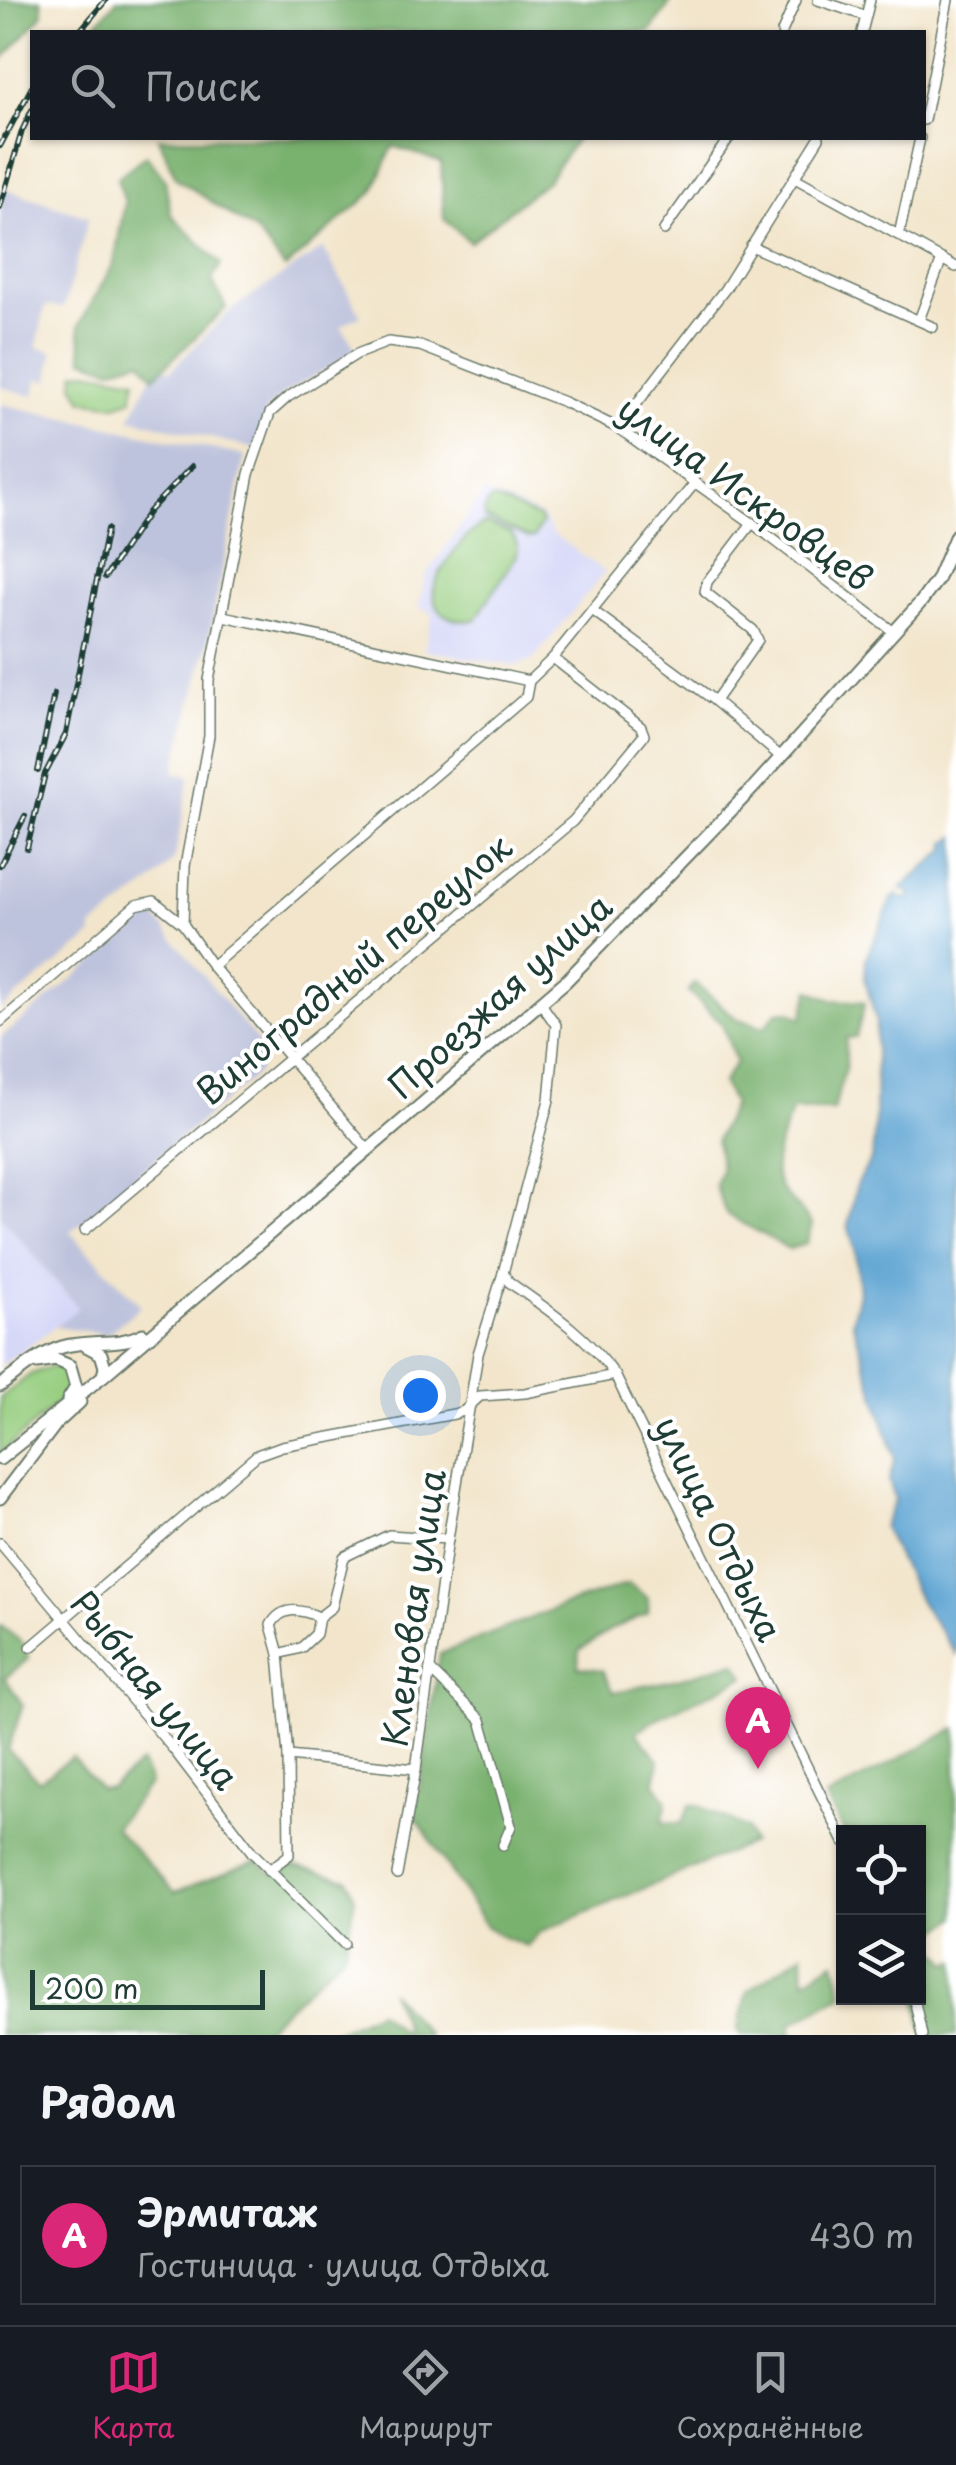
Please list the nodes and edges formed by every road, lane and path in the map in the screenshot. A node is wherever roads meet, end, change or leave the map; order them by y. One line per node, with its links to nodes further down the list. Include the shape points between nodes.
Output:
1 (796, 0): 6 (street)
2 (818, 0): 5 (street)
3 (870, 0): 5 (street)
4 (948, 0): 8 (street)
5 (866, 16): 7 (street)
6 (783, 30)
7 (862, 30)
8 (926, 110)
9 (729, 140): 13 (street)
10 (818, 140): 12 (street)
11 (920, 140): 14 (street)
12 (795, 178): 14 (street); 15 (street)
13 (664, 230)
14 (899, 235): 16 (street)
15 (751, 246): 18 (street); 20 (street)
16 (942, 259): 17 (street); 18 (street)
17 (956, 267)
18 (919, 320): 19 (street)
19 (933, 327)
20 (618, 428): 21 (street, улица Искровцев); 25 (street, улица Искровцев, via 420,346 388,342 358,354 270,412 249,474)
21 (694, 484): 22 (street, улица Искровцев); 24 (street)
22 (752, 523): 26 (street, улица Искровцев); 29 (street, via 708,582 706,592 758,640)
23 (956, 535): 26 (main road, Проезжая улица, via 937,580)
24 (592, 610): 27 (street); 29 (street)
25 (223, 616): 28 (street); 31 (street, via 209,680 209,736 185,866)
26 (894, 632): 30 (main road, Проезжая улица)
27 (553, 658): 28 (street); 35 (street, Виноградный переулок, via 644,736 572,821)
28 (530, 680): 32 (street, via 526,696)
29 (715, 701): 30 (street)
30 (781, 757): 33 (main road, Проезжая улица)
31 (183, 924): 32 (street); 34 (street, via 154,901 136,905)
32 (212, 966): 35 (street)
33 (540, 1002): 36 (main road, Проезжая улица); 38 (street, Кленовая улица, via 556,1025 549,1100)
34 (0, 1022)
35 (290, 1056): 36 (street); 37 (street, Виноградный переулок)
36 (367, 1149): 39 (main road, Проезжая улица)
37 (85, 1230)
38 (504, 1273): 42 (street, улица Отдыха); 45 (street, Кленовая улица, via 478,1354)
39 (165, 1322): 40 (main road, via 130,1340); 43 (main road, Проезжая улица)
40 (81, 1344): 41 (main road); 43 (main road, via 102,1354)
41 (24, 1368): 44 (main road); 46 (main road, via 56,1360 70,1366 76,1387)
42 (615, 1375): 45 (street, via 480,1396); 58 (street, улица Отдыха)
43 (98, 1380): 46 (main road, Проезжая улица); 48 (main road)
44 (0, 1386)
45 (472, 1404): 49 (street, Кленовая улица); 52 (street, via 454,1414 257,1455)
46 (55, 1413): 47 (main road, Проезжая улица)
47 (0, 1459)
48 (0, 1498)
49 (448, 1539): 51 (street, via 389,1536 344,1557 332,1607); 55 (street, Кленовая улица)
50 (0, 1542): 52 (street, Рыбная улица)
51 (319, 1617): 54 (street, via 309,1642); 54 (street, Рыбная улица, via 289,1610 275,1618 271,1631)
52 (65, 1619): 53 (street); 60 (street, Рыбная улица)
53 (31, 1647)
54 (279, 1654): 56 (street, Рыбная улица)
55 (430, 1670): 57 (street, Кленовая улица); 59 (street, via 481,1720 512,1826)
56 (288, 1756): 57 (street); 60 (street, Рыбная улица, via 289,1855)
57 (416, 1769): 61 (street, Кленовая улица)
58 (836, 1826)
59 (504, 1845)
60 (270, 1870): 62 (street, Рыбная улица)
61 (397, 1875)
62 (344, 1944)
63 (916, 2005): 64 (street)
64 (922, 2035)

